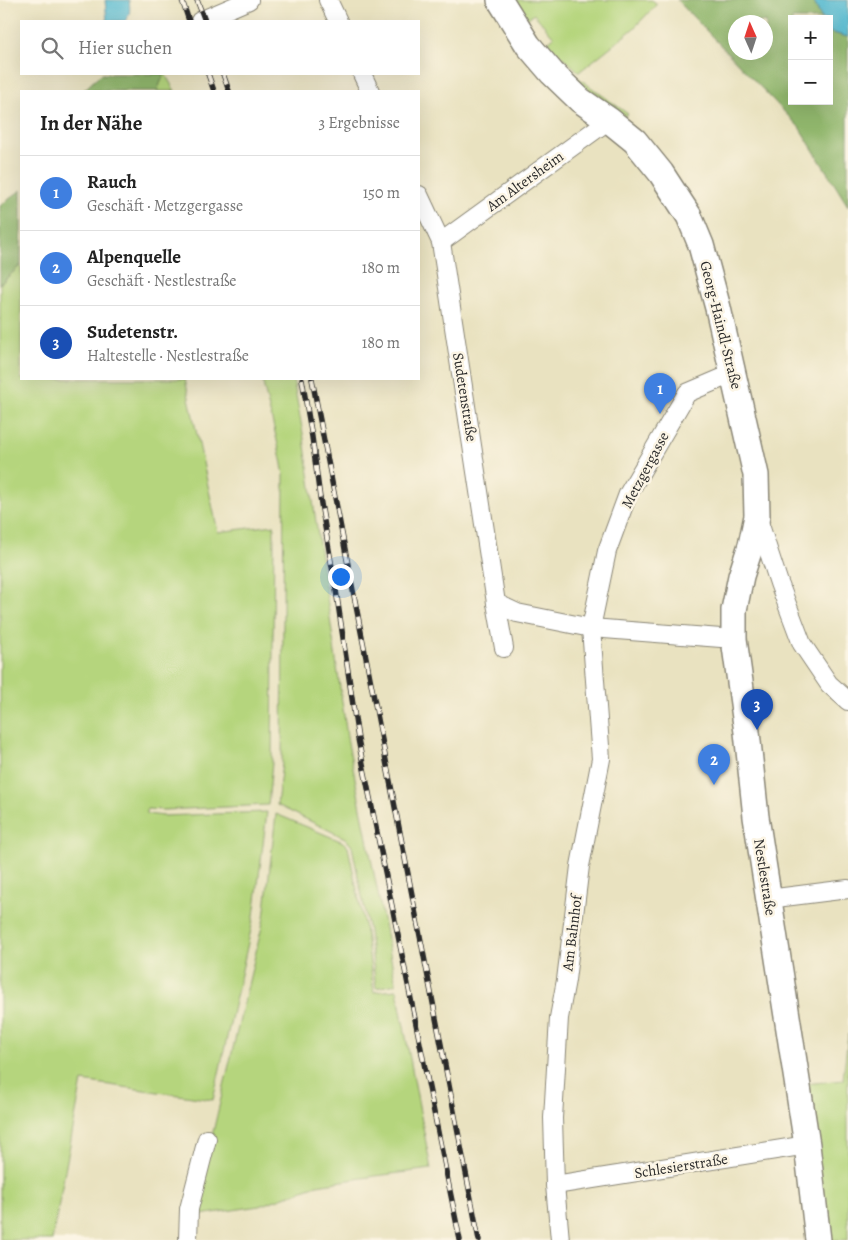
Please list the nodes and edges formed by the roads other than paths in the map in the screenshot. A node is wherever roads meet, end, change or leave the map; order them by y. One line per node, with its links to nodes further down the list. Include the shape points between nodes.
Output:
1 (249, 0): 4 (street)
2 (328, 0): 5 (street)
3 (500, 0): 8 (street, Georg-Haindl-Straße, via 528,45 552,73 580,100)
4 (202, 20)
5 (338, 20)
6 (362, 75): 7 (street)
7 (370, 90)
8 (609, 120): 10 (street, Am Altersheim); 11 (street, Georg-Haindl-Straße, via 635,141 689,216 701,245)
9 (420, 197): 10 (street, Sudetenstraße)
10 (441, 242): 13 (street, Sudetenstraße)
11 (734, 373): 12 (street, Georg-Haindl-Straße, via 756,475); 14 (street, Metzgergasse, via 687,393 628,494 607,551)
12 (757, 516): 15 (street, Nestlestraße, via 734,610); 17 (street, Georg-Haindl-Straße, via 802,644 829,684)
13 (496, 603): 14 (street, via 517,613); 16 (street, Sudetenstraße)
14 (591, 628): 15 (street); 22 (street, Am Bahnhof, via 600,759 580,866 560,1018 553,1118)
15 (734, 639): 19 (street, Nestlestraße)
16 (504, 648)
17 (848, 701)
18 (848, 889): 19 (street)
19 (768, 899): 21 (street, Nestlestraße)
20 (206, 1139): 23 (street, via 189,1209)
21 (807, 1145): 22 (street, Schlesierstraße); 25 (street, Nestlestraße)
22 (555, 1185): 24 (street, Am Bahnhof)
23 (188, 1240)
24 (560, 1240)
25 (818, 1240)

